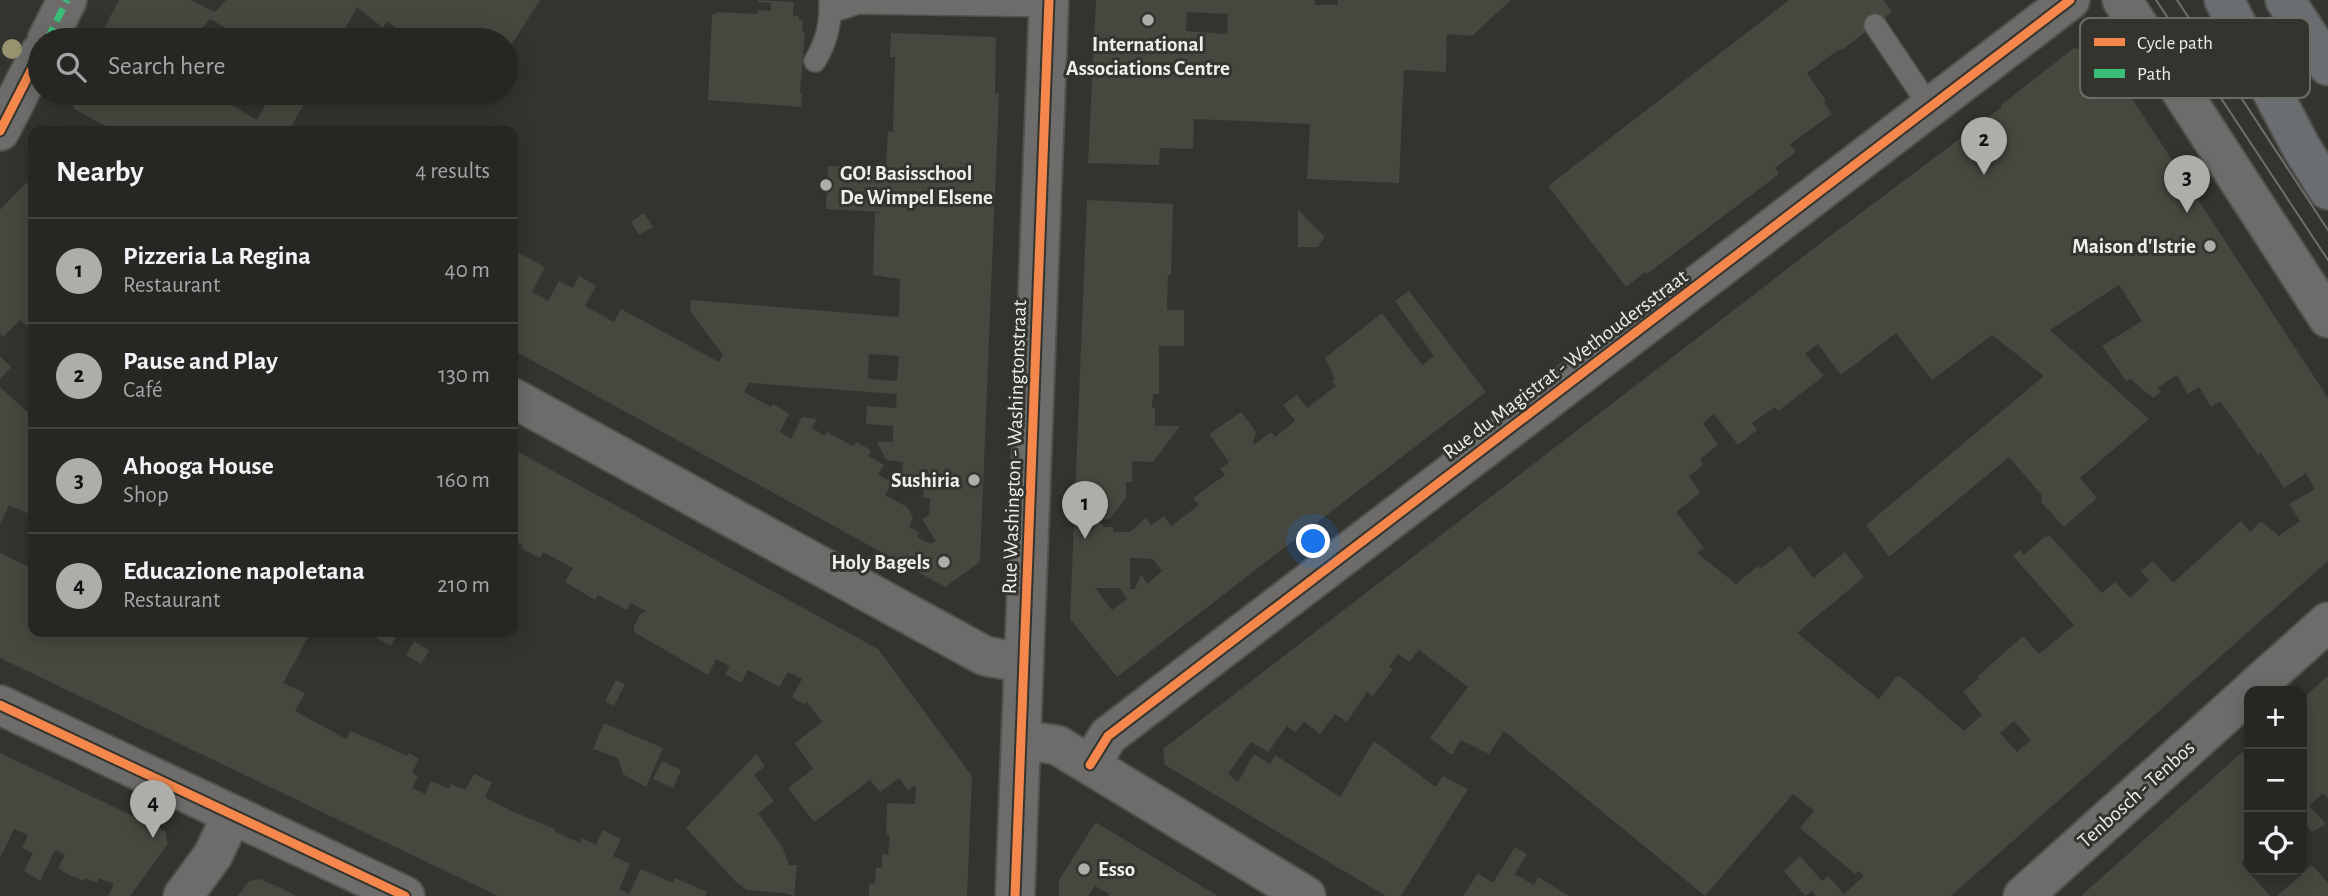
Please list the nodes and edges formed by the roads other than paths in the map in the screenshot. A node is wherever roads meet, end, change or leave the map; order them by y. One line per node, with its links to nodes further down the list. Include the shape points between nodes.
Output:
1 (67, 0): 14 (street)
2 (2070, 0): 22 (street, Rue du Magistrat - Wethoudersstraat)
3 (2122, 0): 9 (street)
4 (2224, 0): 10 (highway)
5 (2235, 0): 11 (highway)
6 (2285, 0): 12 (highway)
7 (1049, 3): 8 (lane); 29 (street, Rue Washington - Washingtonstraat)
8 (830, 6): 16 (lane, via 825,44)
9 (2134, 18)
10 (2233, 18)
11 (2247, 18)
12 (2297, 18)
13 (1875, 25): 22 (lane)
14 (53, 28)
15 (2310, 38): 17 (highway)
16 (815, 61)
17 (2326, 62)
18 (28, 82): 23 (street)
19 (2185, 98): 26 (street)
20 (2275, 98): 25 (highway)
21 (2298, 98): 24 (highway)
22 (1930, 107): 34 (street, Rue du Magistrat - Wethoudersstraat, via 1108,736)
23 (10, 125)
24 (2328, 145)
25 (2328, 190)
26 (2328, 318)
27 (518, 401): 29 (street, via 985,656)
28 (2328, 622): 30 (street, Tenbosch - Tenbos)
29 (1023, 663): 33 (street, Rue Washington - Washingtonstraat)
30 (2257, 686)
31 (2244, 697): 40 (street, Tenbosch - Tenbos)
32 (0, 705): 35 (street)
33 (1021, 740): 34 (street, via 1057,746); 38 (street, Rue Washington - Washingtonstraat)
34 (1090, 765): 39 (street)
35 (232, 815): 36 (street, via 213,855); 37 (street)
36 (183, 896)
37 (405, 896)
38 (1014, 896)
39 (1306, 896)
40 (2022, 896)

